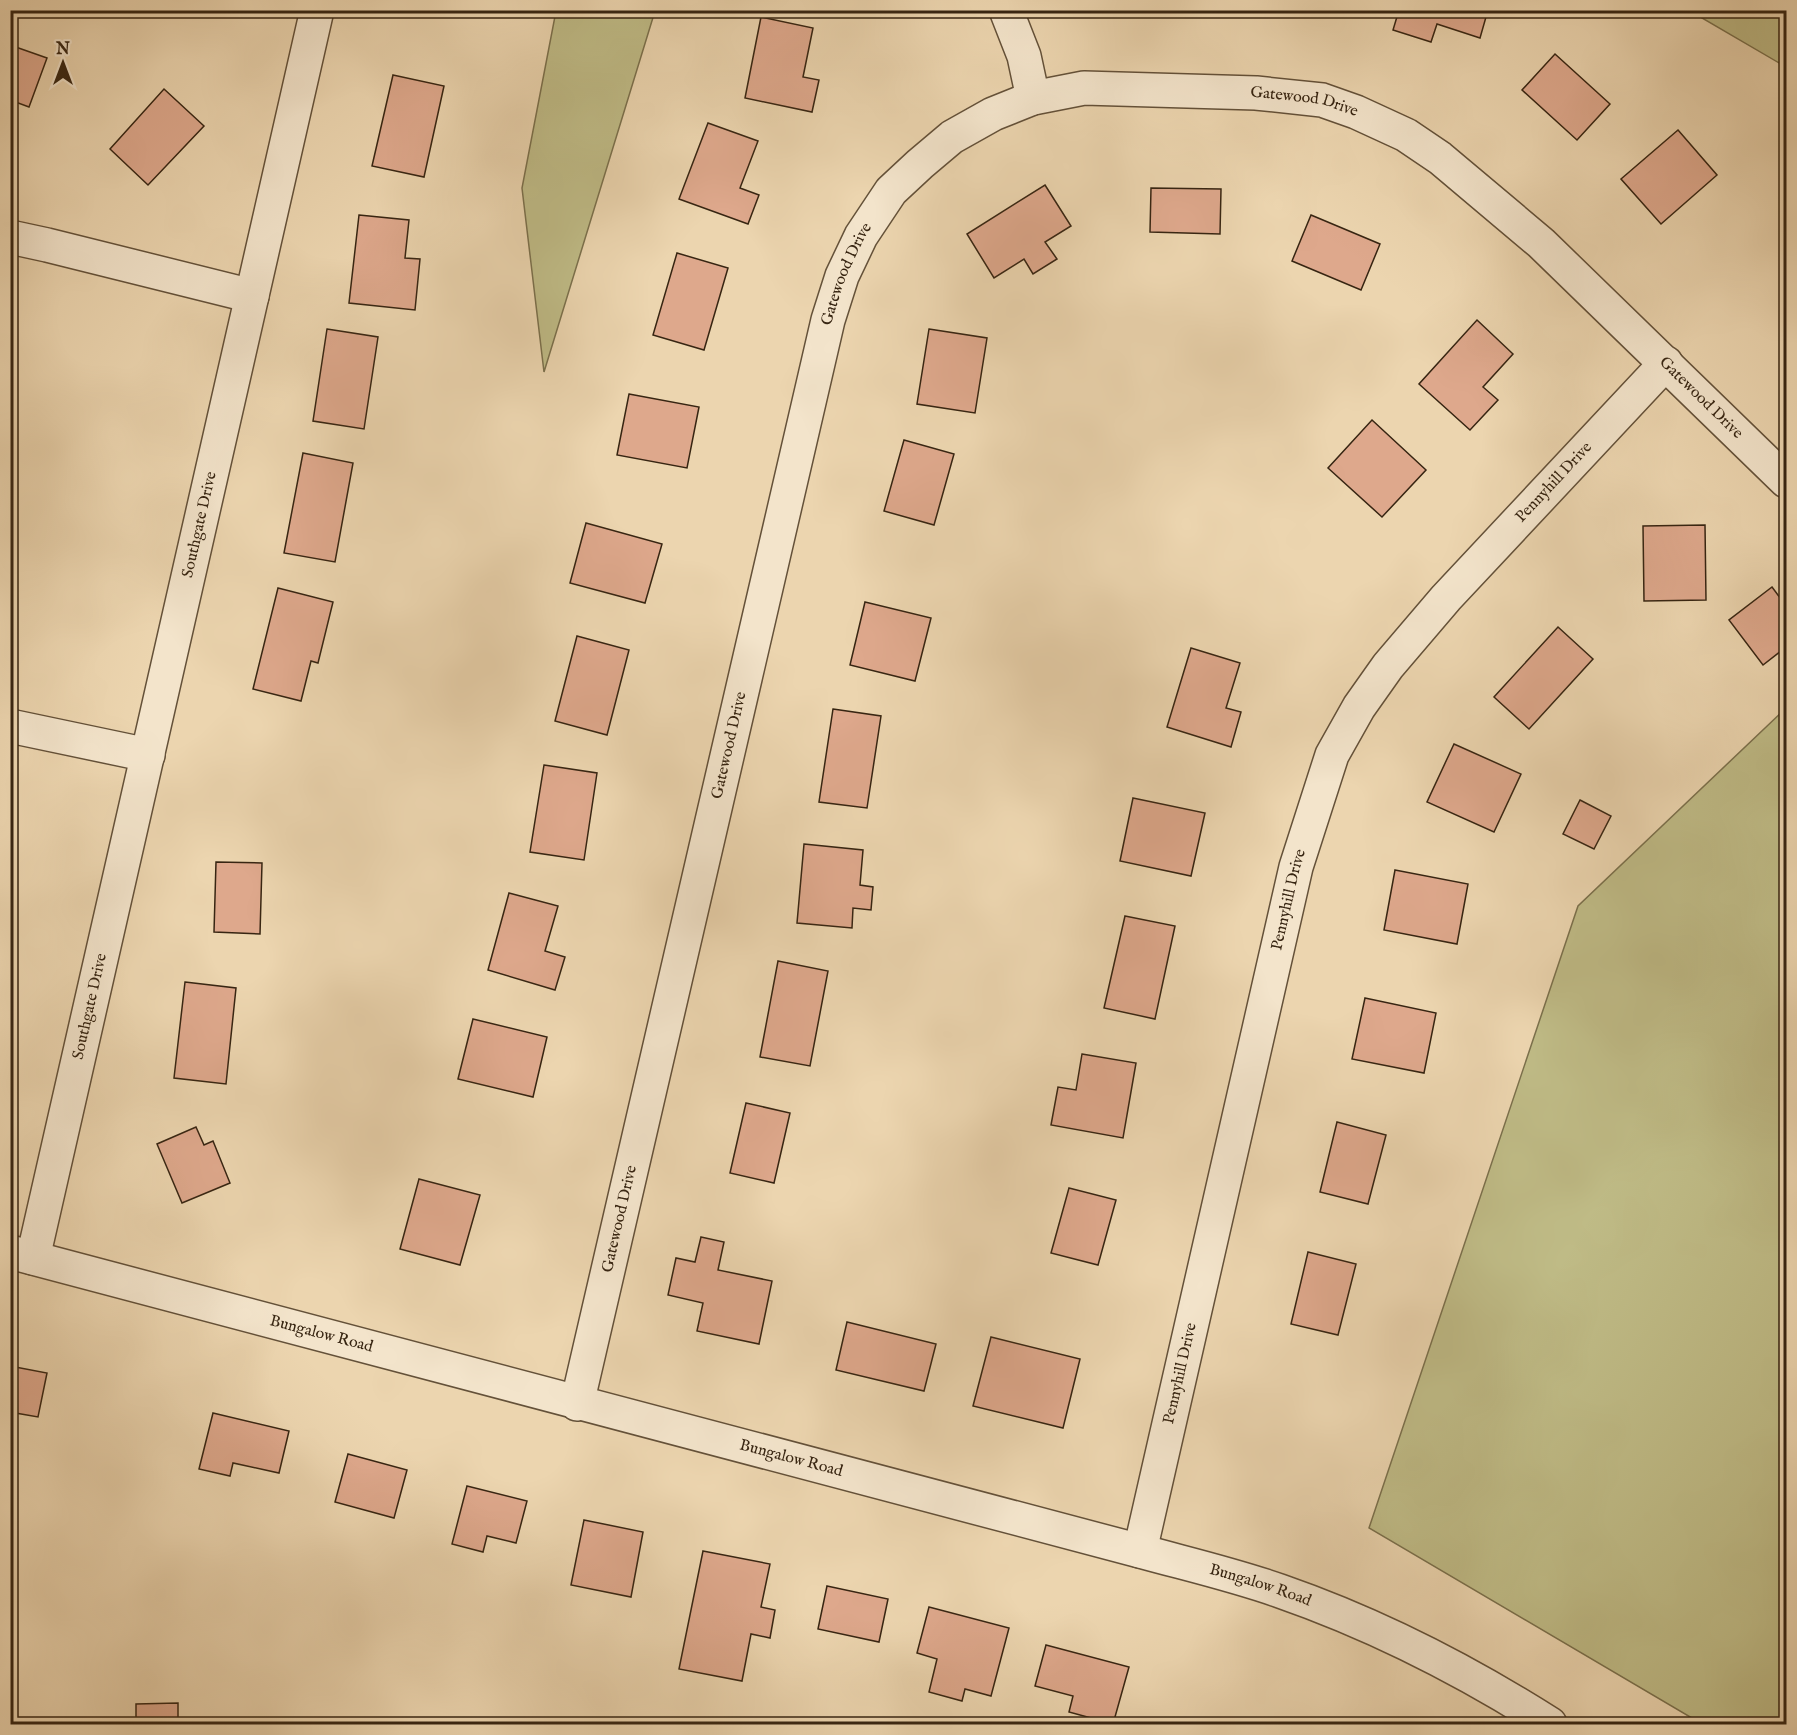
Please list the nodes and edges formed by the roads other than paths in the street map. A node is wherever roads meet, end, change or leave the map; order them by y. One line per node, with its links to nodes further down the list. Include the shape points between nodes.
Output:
1 (317, 10): 5 (street, Southgate Drive)
2 (1006, 10): 3 (street, via 1024,56)
3 (1033, 98): 6 (street, Gatewood Drive, via 1084,88 1256,93 1322,100 1356,112 1406,135 1440,158 1542,243); 11 (street, Gatewood Drive, via 952,137 891,191 861,236 842,276 828,320)
4 (10, 237): 5 (street)
5 (252, 296): 9 (street, Southgate Drive)
6 (1666, 363): 7 (street, Gatewood Drive); 12 (street, Pennyhill Drive, via 1410,640 1359,707 1332,755 1296,867)
7 (1786, 481)
8 (10, 726): 9 (street)
9 (148, 755): 10 (street, Southgate Drive)
10 (22, 1255): 11 (street, Bungalow Road)
11 (577, 1404): 12 (street, Bungalow Road)
12 (1140, 1551): 13 (street, Bungalow Road, via 1279,1590 1340,1614 1404,1642 1507,1697)
13 (1550, 1725)

